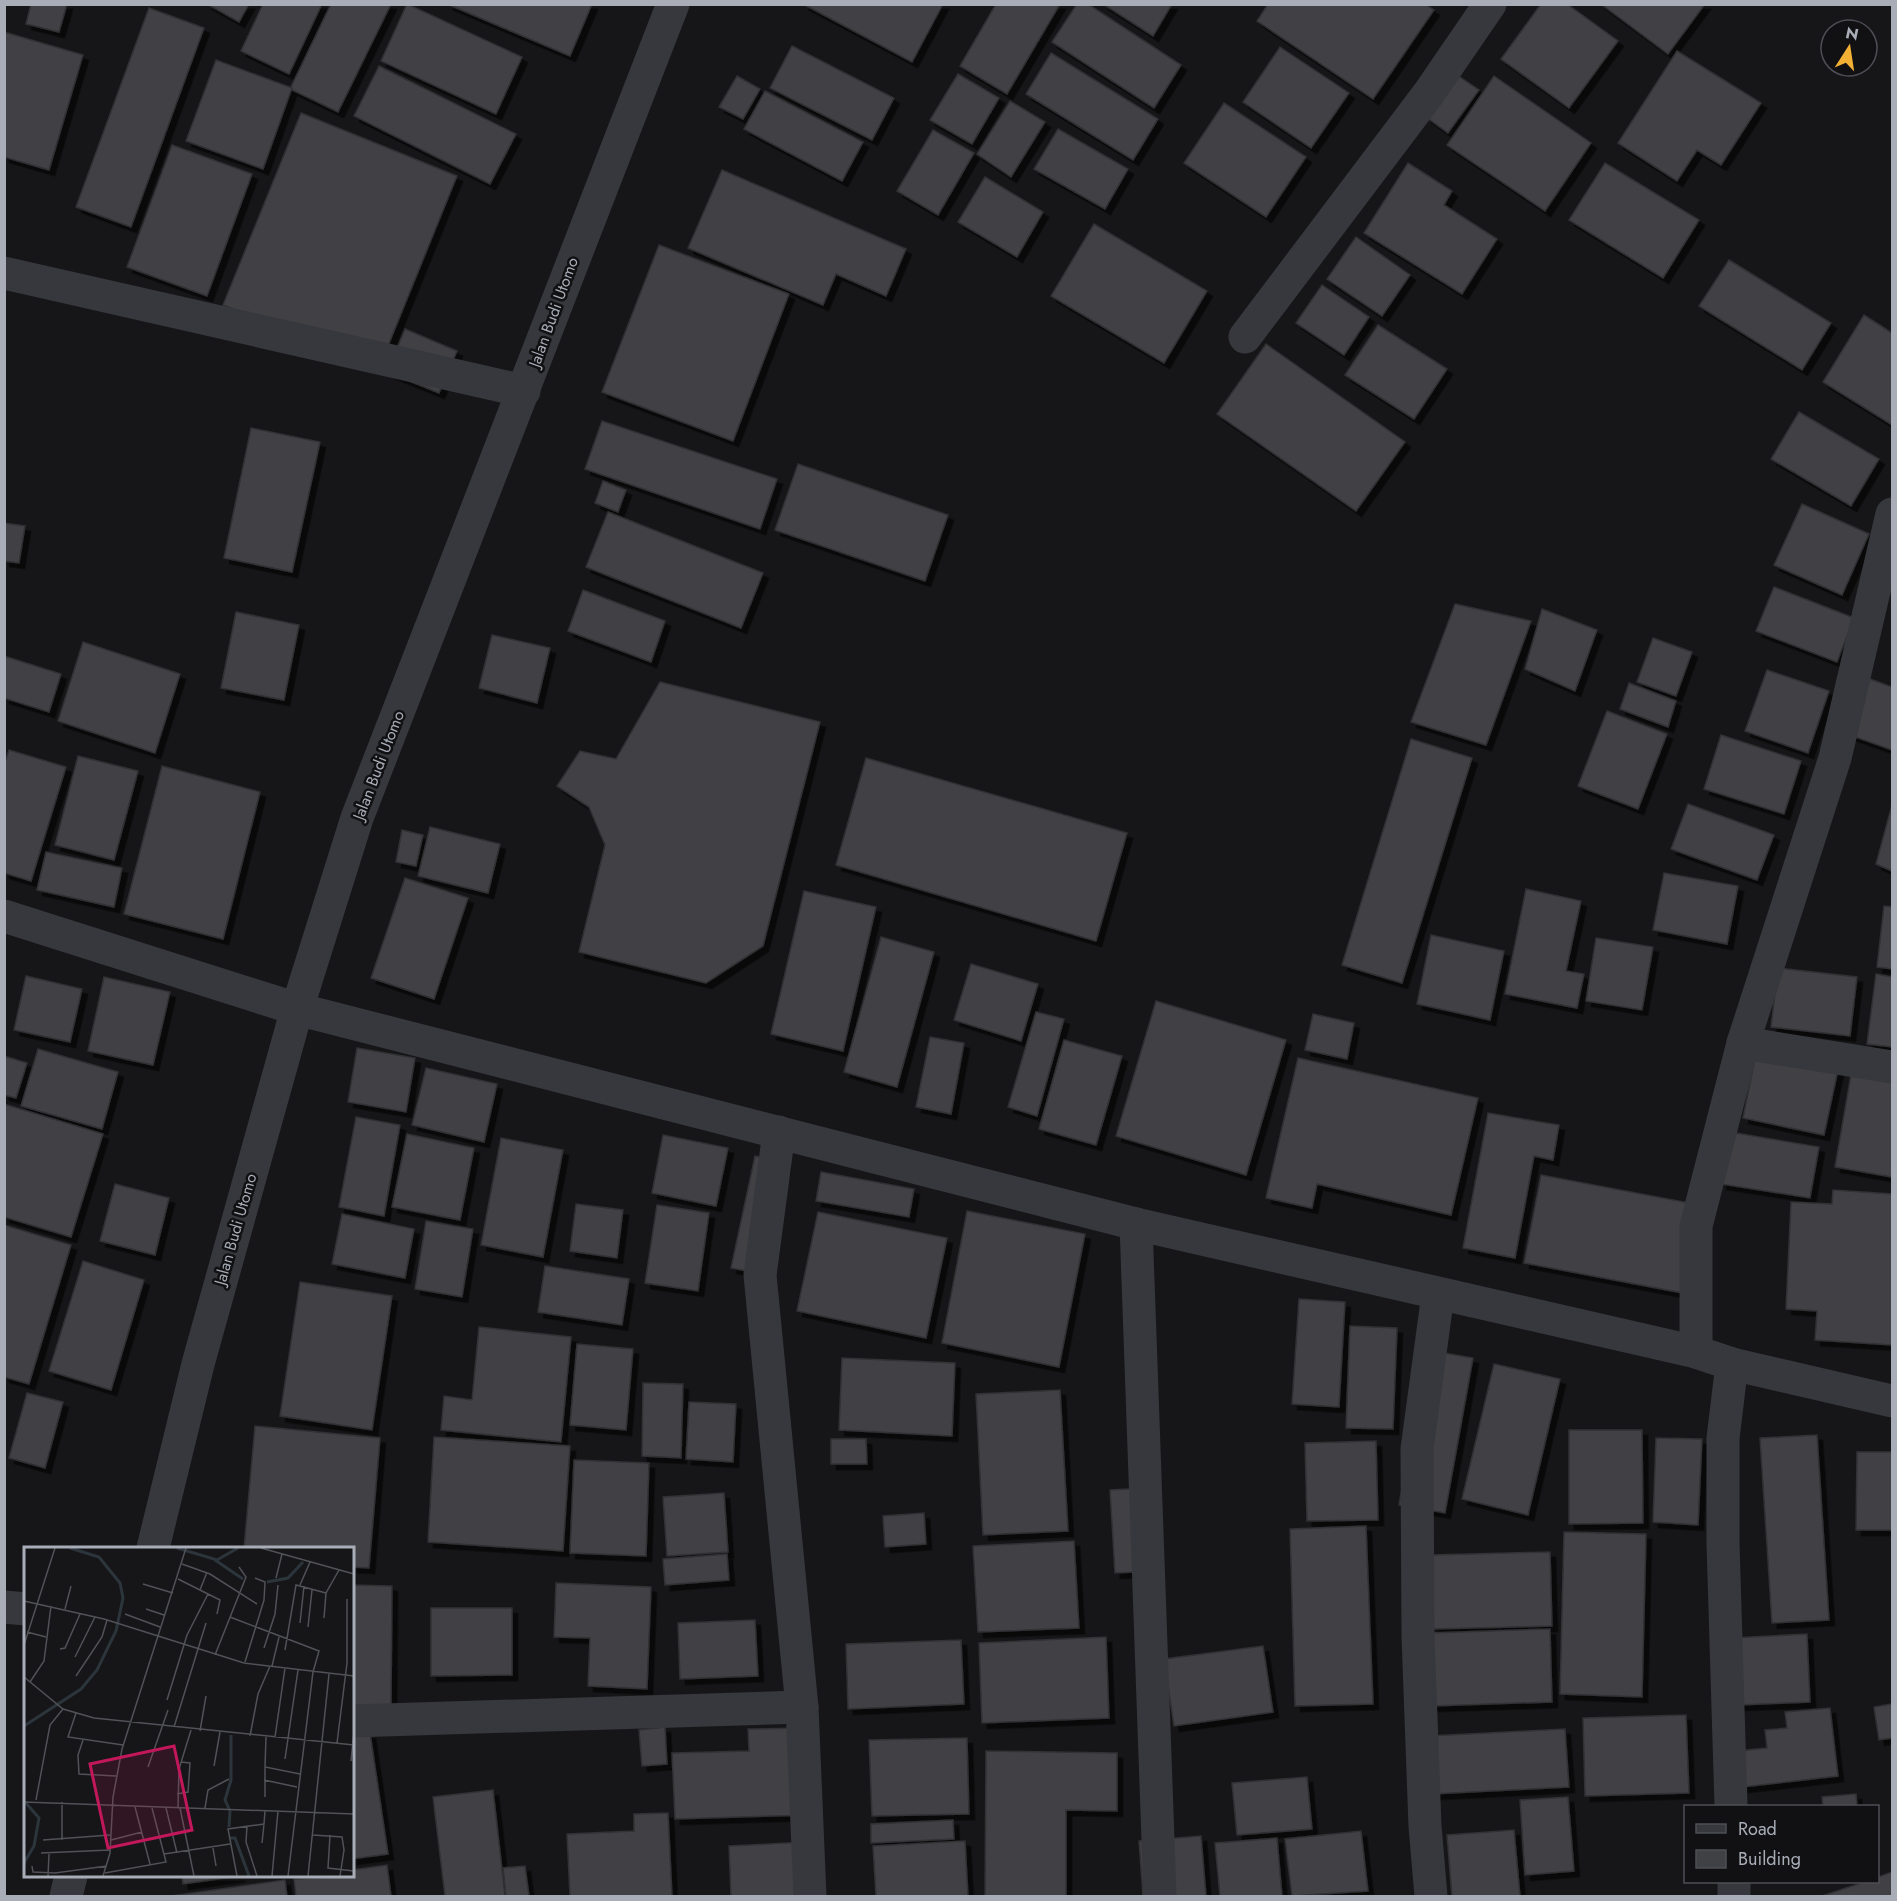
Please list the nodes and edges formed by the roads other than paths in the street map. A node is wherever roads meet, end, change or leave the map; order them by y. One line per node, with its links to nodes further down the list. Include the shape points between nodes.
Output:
1 (674, 4): 5 (street, Jalan Budi Utomo)
2 (1490, 4): 4 (street, via 1422,102)
3 (4, 273): 5 (street)
4 (1245, 337)
5 (524, 391): 8 (street, Jalan Budi Utomo, via 357,818)
6 (1893, 514): 9 (street, via 1835,758)
7 (4, 916): 8 (street)
8 (297, 1009): 11 (street); 17 (street, Jalan Budi Utomo, via 198,1364)
9 (1743, 1043): 10 (street); 14 (street, via 1696,1226)
10 (1893, 1067)
11 (779, 1132): 12 (street); 20 (street, via 760,1275)
12 (1136, 1224): 13 (street); 26 (street)
13 (1438, 1294): 14 (street); 27 (street, via 1417,1449 1418,1636)
14 (1696, 1352): 15 (street)
15 (1731, 1364): 16 (street); 22 (street, via 1723,1438)
16 (1893, 1401)
17 (153, 1547)
18 (4, 1606): 19 (street)
19 (24, 1609)
20 (802, 1707): 21 (street); 25 (street)
21 (354, 1721)
22 (1731, 1805)
23 (71, 1877): 24 (street)
24 (66, 1896)
25 (810, 1896)
26 (1160, 1896)
27 (1431, 1896)

